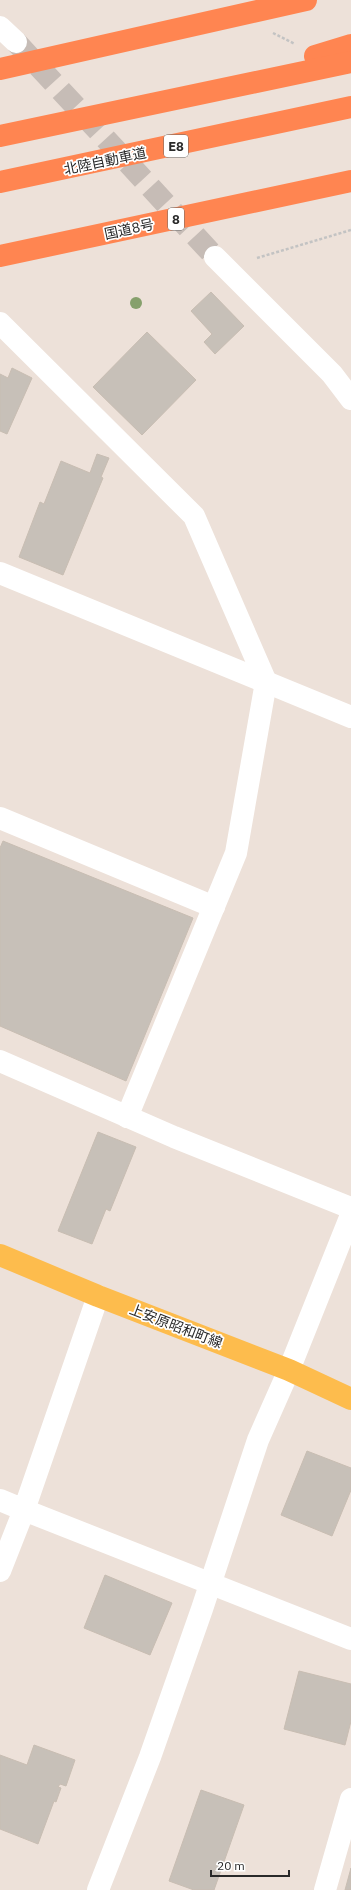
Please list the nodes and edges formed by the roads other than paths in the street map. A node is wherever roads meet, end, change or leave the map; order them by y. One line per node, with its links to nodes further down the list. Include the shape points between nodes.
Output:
1 (306, 0): 6 (highway)
2 (0, 27): 3 (street)
3 (16, 42)
4 (351, 45): 8 (highway)
5 (351, 62): 8 (highway)
6 (0, 69)
7 (351, 107): 11 (highway, 北陸自動車道 / E8)
8 (132, 109): 10 (highway)
9 (351, 122): 11 (highway, via 273,136)
10 (0, 136)
11 (146, 152): 13 (highway, 北陸自動車道 / E8)
12 (351, 181): 14 (highway, 国道8号 / 8)
13 (0, 182)
14 (0, 256)
15 (215, 257): 17 (street, via 332,374)
16 (0, 322): 19 (street, via 194,516)
17 (351, 399)
18 (0, 573): 19 (street)
19 (266, 682): 20 (street); 22 (street, via 236,853)
20 (351, 717)
21 (0, 818): 22 (street)
22 (214, 907): 24 (street)
23 (0, 1062): 24 (street)
24 (128, 1116): 25 (street)
25 (351, 1208)
26 (351, 1216): 29 (street)
27 (0, 1255): 28 (main road, 上安原昭和町線)
28 (98, 1296): 29 (main road, 上安原昭和町線); 32 (street)
29 (289, 1370): 30 (main road, 上安原昭和町線); 34 (street, via 258,1440)
30 (351, 1399)
31 (0, 1500): 32 (street)
32 (24, 1510): 33 (street); 34 (street)
33 (0, 1570)
34 (210, 1584): 35 (street); 37 (street, via 150,1757)
35 (351, 1639)
36 (351, 1799): 38 (street)
37 (98, 1890)
38 (325, 1890)

